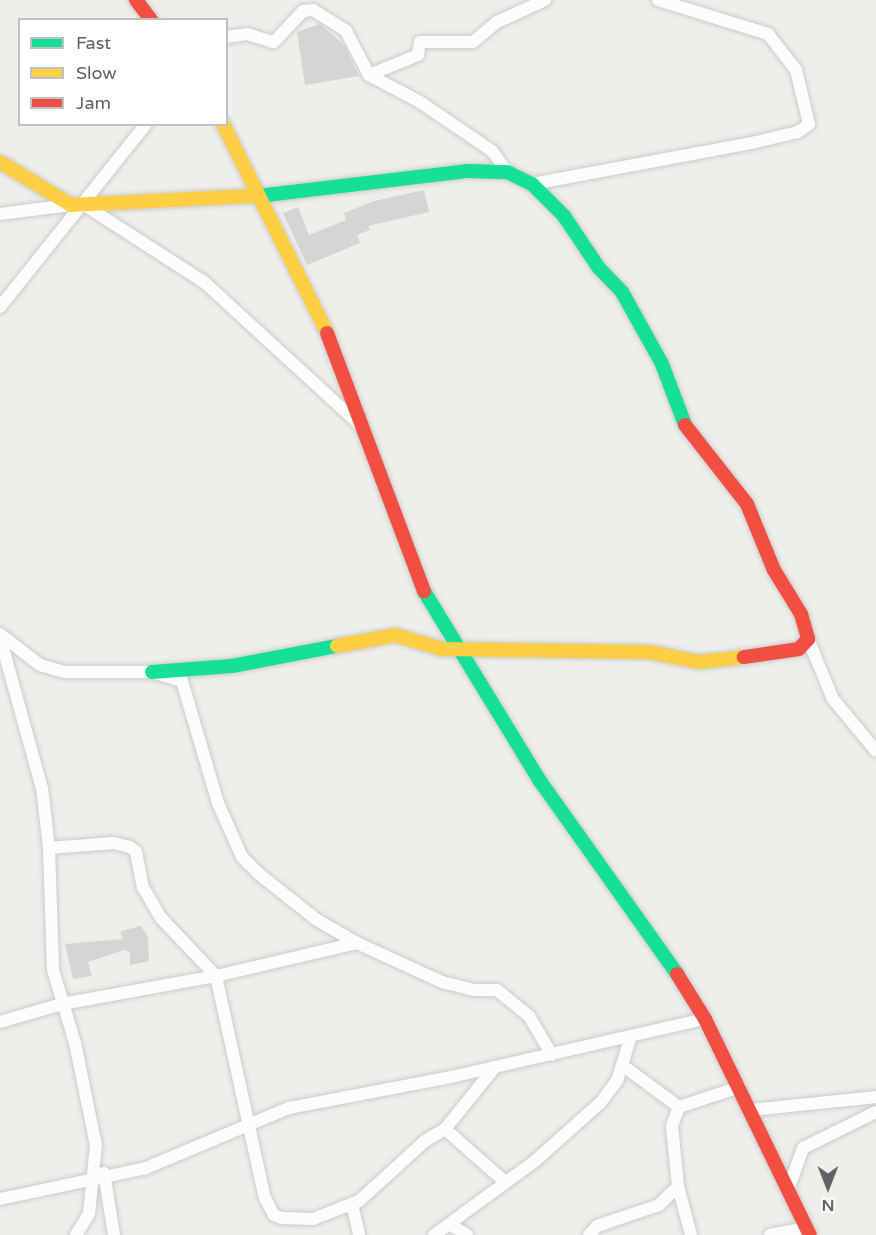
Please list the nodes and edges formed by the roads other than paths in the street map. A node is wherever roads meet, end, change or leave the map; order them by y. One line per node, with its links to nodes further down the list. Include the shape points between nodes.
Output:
1 (136, 0): 5 (street)
2 (545, 0): 7 (street, via 497,22 473,42 420,42 418,55)
3 (658, 0): 12 (street, via 768,34 796,70 809,124 798,132 756,142)
4 (310, 5): 6 (street, via 274,42 247,34); 7 (street, via 346,32)
5 (150, 18)
6 (228, 37)
7 (369, 75): 11 (street, via 420,102 492,152)
8 (144, 126): 14 (street)
9 (224, 126): 13 (street)
10 (0, 162): 14 (street)
11 (507, 172): 12 (street); 13 (street, via 469,171)
12 (532, 184): 19 (street, via 564,216 588,253 622,292 666,374 689,436 747,504 774,570 801,614)
13 (259, 194): 14 (street, via 205,202); 17 (street, via 324,325)
14 (78, 205): 15 (street); 16 (street); 17 (street, via 204,282)
15 (0, 214)
16 (0, 307)
17 (364, 429): 20 (street, via 420,584)
18 (0, 636): 21 (street, via 40,665 64,672); 23 (street, via 37,765)
19 (808, 639): 20 (street, via 799,649 785,652 700,662 638,652); 22 (street, via 833,699)
20 (460, 650): 21 (street, via 430,647 394,634 232,666); 27 (street, via 540,781 639,915)
21 (152, 672): 24 (street, via 182,681 206,771 242,857 294,904)
22 (876, 751)
23 (49, 848): 25 (street, via 114,843 130,847 136,852 143,887 160,918); 26 (street, via 53,970)
24 (357, 943): 25 (street); 30 (street, via 442,982 474,990 497,990 529,1016)
25 (216, 976): 26 (street); 38 (street)
26 (62, 1004): 28 (street); 40 (street)
27 (705, 1018): 29 (street); 33 (street)
28 (0, 1022)
29 (630, 1039): 30 (street); 31 (street)
30 (552, 1055): 32 (street)
31 (622, 1065): 35 (street); 41 (street, via 602,1102 534,1161)
32 (495, 1067): 38 (street, via 289,1108); 39 (street)
33 (740, 1087): 35 (street); 36 (street)
34 (876, 1097): 36 (street)
35 (680, 1107): 42 (street, via 672,1126)
36 (751, 1110): 43 (street)
37 (876, 1112): 43 (street, via 802,1148)
38 (251, 1125): 40 (street, via 146,1168); 45 (street, via 265,1198 274,1215 313,1219)
39 (446, 1129): 41 (street); 45 (street, via 425,1141)
40 (100, 1175): 44 (street); 48 (street, via 89,1214); 49 (street)
41 (504, 1180): 46 (street)
42 (678, 1186): 53 (street, via 659,1205 597,1226); 54 (street)
43 (788, 1190): 47 (street)
44 (0, 1199)
45 (352, 1204): 50 (street)
46 (449, 1224): 51 (street); 52 (street)
47 (808, 1231): 55 (street)
48 (76, 1235)
49 (114, 1235)
50 (359, 1235)
51 (434, 1235)
52 (467, 1235)
53 (589, 1235)
54 (691, 1235)
55 (770, 1235)

